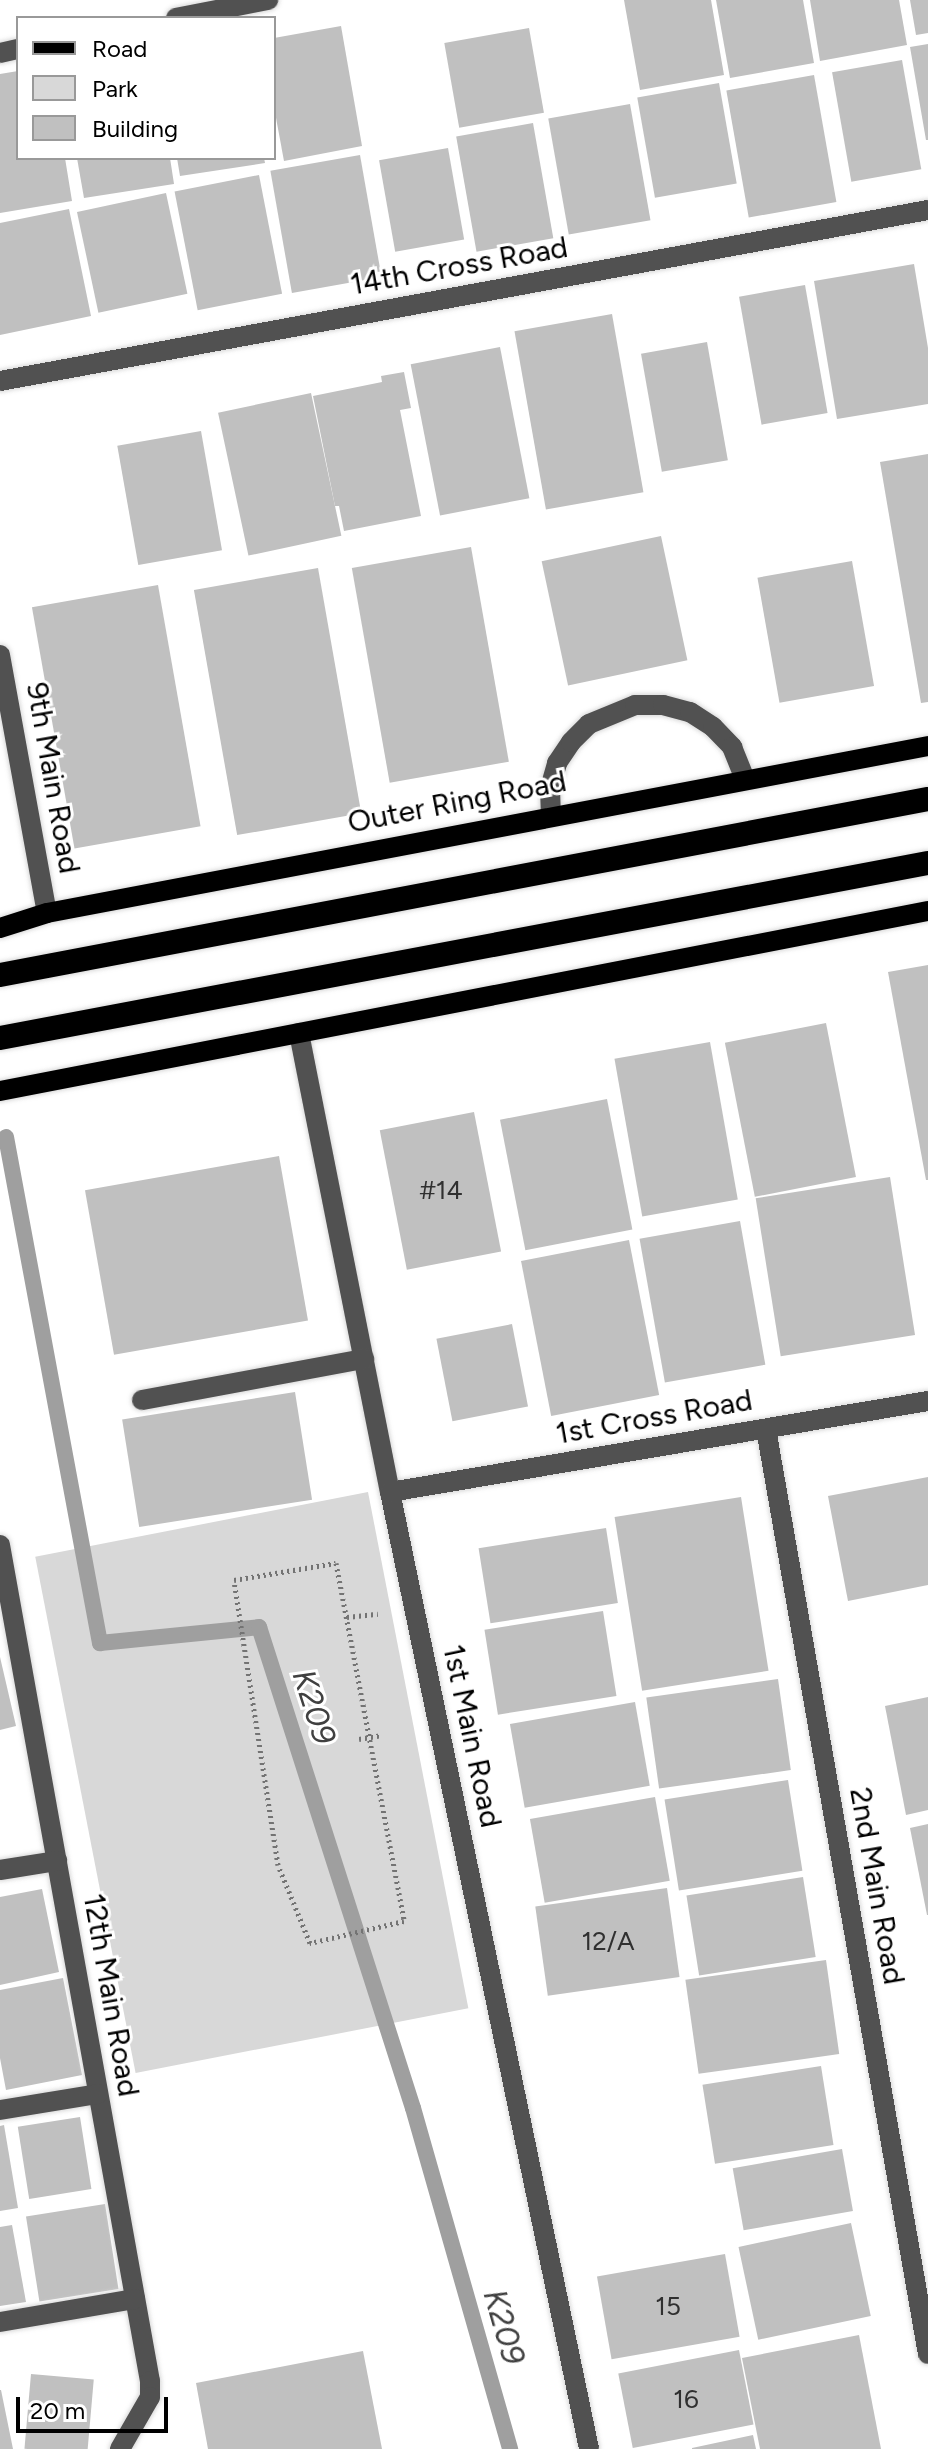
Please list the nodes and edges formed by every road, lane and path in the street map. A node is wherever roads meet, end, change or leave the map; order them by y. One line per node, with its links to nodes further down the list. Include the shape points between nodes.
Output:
1 (268, 0): 2 (street)
2 (186, 16)
3 (928, 210): 4 (street, 14th Cross Road)
4 (0, 381)
5 (0, 655): 12 (street, 9th Main Road)
6 (928, 746): 7 (main road, Outer Ring Road)
7 (745, 780): 9 (main road, Outer Ring Road); 9 (street, via 732,747 713,727 690,712 635,705 589,724 571,742 557,763 550,788)
8 (928, 799): 14 (highway)
9 (551, 817): 12 (main road, Outer Ring Road)
10 (928, 863): 16 (highway)
11 (928, 911): 15 (main road)
12 (47, 913): 13 (main road, Outer Ring Road)
13 (0, 928)
14 (0, 975)
15 (299, 1033): 17 (main road); 18 (street, 1st Main Road)
16 (0, 1038)
17 (0, 1091)
18 (364, 1359): 19 (street); 22 (street, 1st Main Road)
19 (142, 1400)
20 (928, 1401): 21 (street, 1st Cross Road)
21 (766, 1429): 22 (street, 1st Cross Road); 34 (street, 2nd Main Road)
22 (390, 1492): 36 (street, 1st Main Road)
23 (0, 1545): 24 (street, 12th Main Road)
24 (8, 1629): 28 (street, 12th Main Road)
25 (381, 1735): 26 (path)
26 (369, 1737): 26 (path, via 404,1921 310,1943 278,1865 234,1580 336,1563); 27 (path)
27 (359, 1739)
28 (57, 1861): 29 (street); 30 (street, 12th Main Road)
29 (0, 1870)
30 (98, 2094): 31 (street); 32 (street, 12th Main Road)
31 (0, 2110)
32 (135, 2299): 33 (street); 35 (street, 12th Main Road, via 151,2389)
33 (0, 2322)
34 (928, 2354)
35 (120, 2449)
36 (589, 2449)

